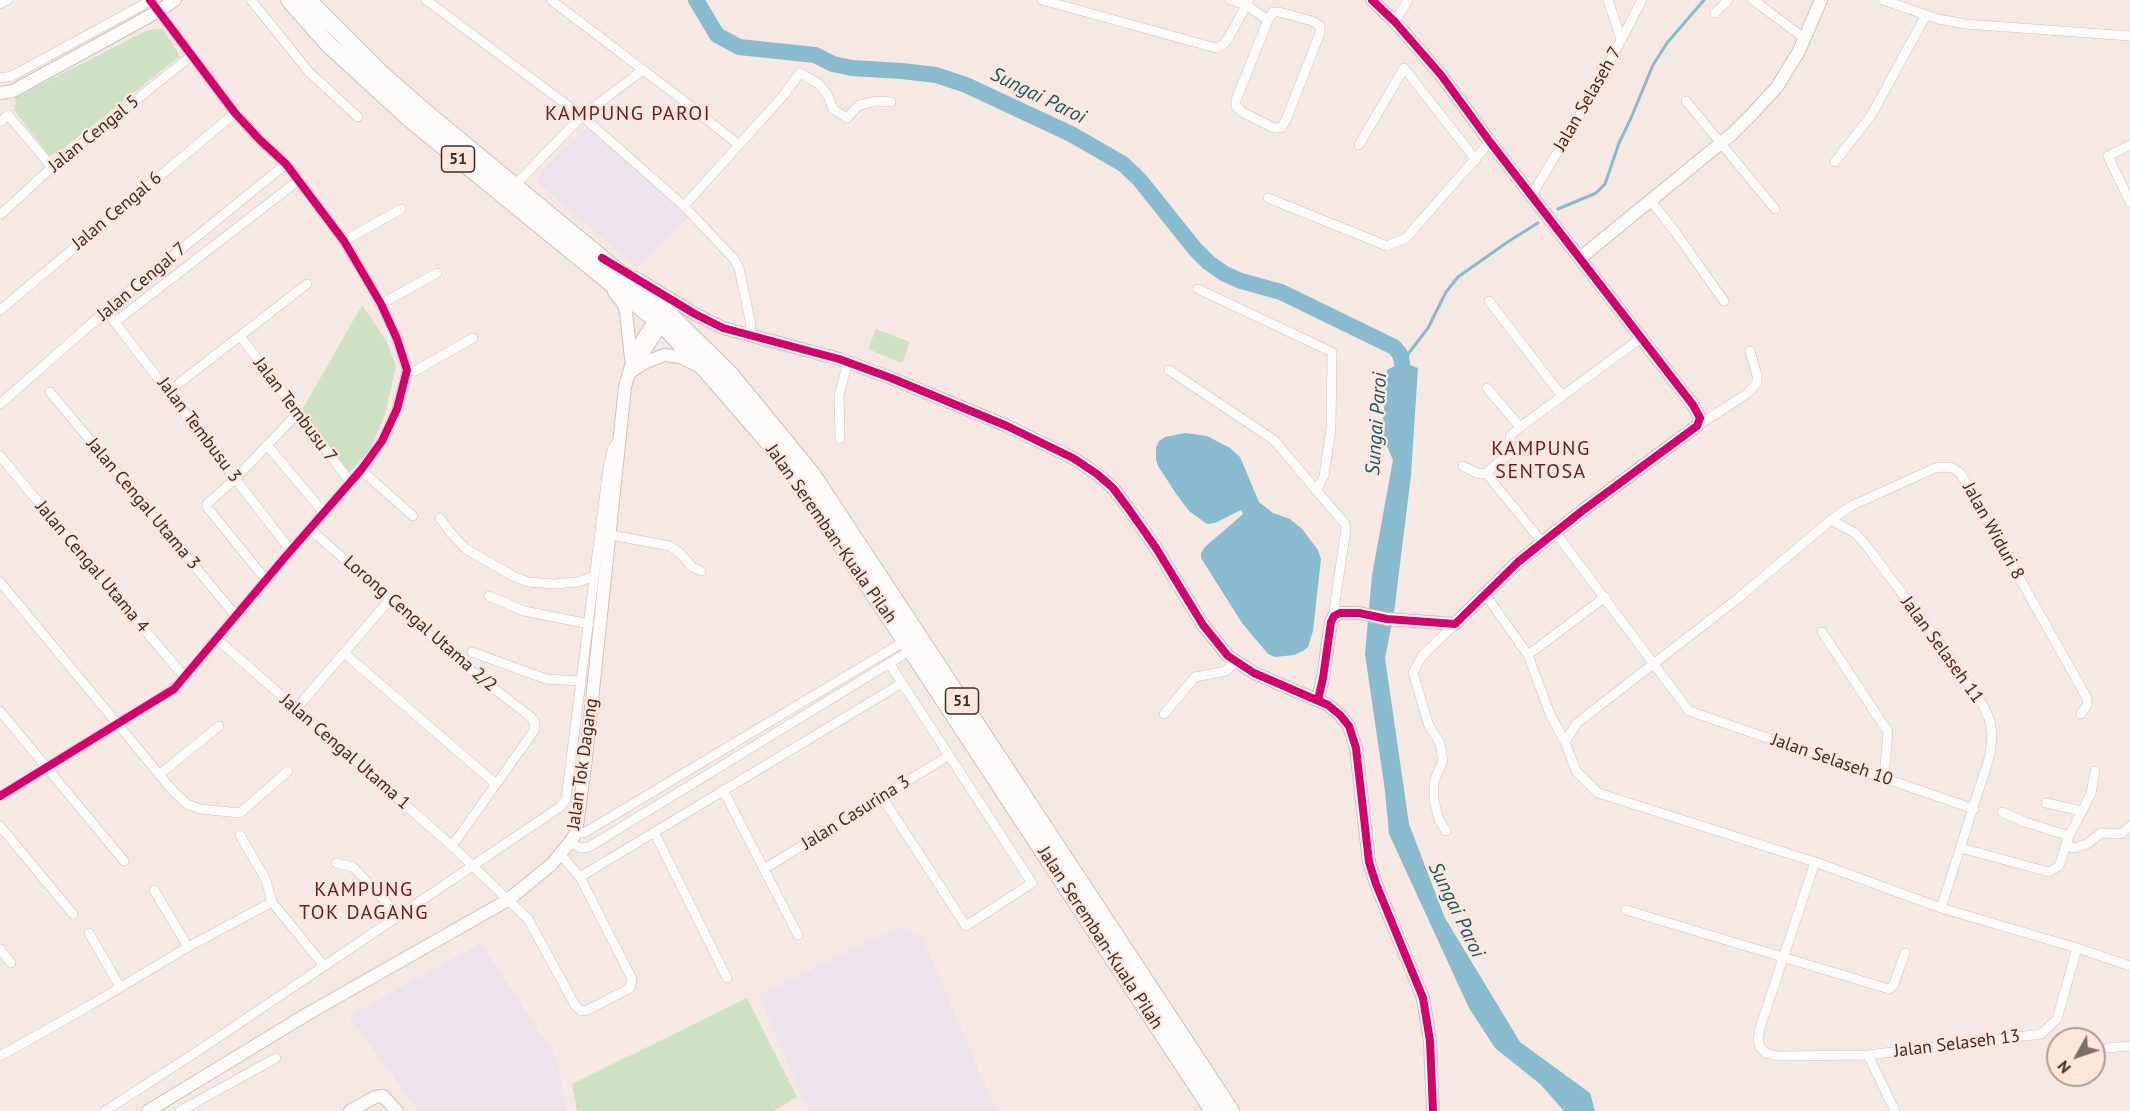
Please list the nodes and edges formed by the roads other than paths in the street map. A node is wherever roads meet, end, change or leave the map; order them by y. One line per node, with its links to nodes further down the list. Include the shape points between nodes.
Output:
1 (8, 0): 20 (street)
2 (150, 0): 21 (street); 31 (street, via 12,76)
3 (175, 0): 21 (street)
4 (251, 0): 37 (street, via 309,72)
5 (290, 0): 49 (highway, Jalan Seremban-Kuala Pilah / 51, via 328,45 368,83 412,121)
6 (308, 0): 49 (highway, Jalan Seremban-Kuala Pilah / 51)
7 (426, 0): 36 (street)
8 (551, 0): 30 (street)
9 (1042, 0): 19 (street, via 1216,48 1229,37)
10 (1230, 0): 19 (street)
11 (1372, 0): 25 (street)
12 (1408, 0): 25 (street)
13 (1608, 0): 28 (street)
14 (1642, 0): 28 (street, Jalan Selaseh 7)
15 (1728, 0): 22 (street)
16 (1753, 0): 27 (street)
17 (1821, 0): 27 (street)
18 (1883, 0): 23 (street)
19 (1248, 2): 24 (street)
20 (0, 4)
21 (157, 12): 29 (street); 32 (street, via 13,91)
22 (1715, 13)
23 (1926, 15): 26 (street, via 1966,24); 45 (street, via 1872,114)
24 (1268, 20): 24 (street, via 1273,12 1280,12 1320,26 1281,128 1274,128 1236,106)
25 (1395, 22): 39 (street, via 1441,75)
26 (2130, 36)
27 (1804, 38): 40 (street, via 1777,87)
28 (1621, 39): 50 (street, Jalan Selaseh 7)
29 (191, 56): 35 (street); 47 (street, Jalan Cengal 5)
30 (643, 70): 36 (street); 41 (street)
31 (0, 78)
32 (0, 93)
33 (1686, 101): 40 (street)
34 (891, 102): 41 (street, via 859,105 847,118 833,109 819,84 800,73)
35 (235, 113): 46 (street); 67 (street, Jalan Cengal 6)
36 (582, 116): 49 (street); 54 (street)
37 (358, 117)
38 (0, 122): 47 (street, via 8,116)
39 (1490, 142): 44 (street); 50 (street)
40 (1720, 144): 52 (street); 56 (street)
41 (739, 145): 54 (street)
42 (1359, 145): 44 (street, via 1404,68)
43 (2130, 145): 53 (street, via 2108,156)
44 (1476, 159): 51 (street, via 1406,238 1387,246)
45 (1834, 162)
46 (286, 164): 48 (street); 68 (street, Jalan Cengal 7)
47 (52, 167): 57 (street, Jalan Cengal 5)
48 (299, 180): 58 (street); 70 (street)
49 (510, 191): 60 (highway, Jalan Seremban-Kuala Pilah / 51)
50 (1531, 196): 59 (street)
51 (1268, 198)
52 (1651, 201): 59 (street); 65 (street)
53 (2130, 202)
54 (684, 206): 71 (street, via 739,268)
55 (401, 209): 58 (street)
56 (1775, 209)
57 (0, 215)
58 (344, 241): 66 (street)
59 (1580, 258): 74 (street)
60 (598, 264): 69 (highway, Jalan Seremban-Kuala Pilah / 51); 71 (street, via 723,328); 78 (street, via 626,312)
61 (437, 273): 66 (street)
62 (307, 284): 72 (street)
63 (1198, 289): 98 (street, via 1332,352 1331,428 1324,476)
64 (1489, 301): 84 (street)
65 (1724, 301)
66 (381, 304): 79 (street)
67 (0, 310)
68 (106, 311): 70 (street, Jalan Tembusu 3); 85 (street, Jalan Cengal 7)
69 (661, 319): 77 (highway, Jalan Seremban-Kuala Pilah / 51); 78 (street, Jalan Tok Dagang); 204 (highway, Jalan Seremban-Kuala Pilah / 51, via 731,375 812,474)
70 (115, 322): 82 (street, Jalan Tembusu 3)
71 (750, 334): 76 (street)
72 (240, 336): 82 (street); 86 (street, Jalan Tembusu 7)
73 (473, 338): 79 (street, via 415,370)
74 (1641, 338): 84 (street); 87 (street, via 1693,405 1700,418)
75 (1750, 351): 87 (street, via 1757,383)
76 (848, 362): 90 (street, via 839,395); 126 (street, via 1007,426 1097,474 1128,508 1203,625)
77 (703, 368): 78 (street, via 680,357 664,355); 122 (highway, Jalan Seremban-Kuala Pilah / 51, via 781,457)
78 (631, 369): 89 (street, Jalan Tok Dagang)
79 (406, 370): 94 (street, via 397,409)
80 (1169, 370): 98 (street, via 1274,440)
81 (1487, 388): 88 (street)
82 (169, 391): 96 (street, Jalan Tembusu 3)
83 (50, 392): 116 (street, Jalan Cengal Utama 3)
84 (1562, 396): 88 (street)
85 (0, 404)
86 (298, 413): 91 (street); 97 (street, Jalan Tembusu 7)
87 (1697, 426): 104 (street)
88 (1520, 427): 95 (street, via 1510,436 1510,453)
89 (620, 438): 105 (street, Jalan Tok Dagang); 109 (street, via 608,468)
90 (840, 439)
91 (267, 445): 96 (street); 99 (street)
92 (0, 456): 129 (street, Jalan Cengal Utama 4)
93 (1463, 466): 95 (street)
94 (362, 470): 97 (street); 100 (street)
95 (1486, 473): 106 (street)
96 (235, 478): 107 (street, Jalan Tembusu 3); 110 (street, via 207,507)
97 (351, 483): 99 (street)
98 (1316, 491): 117 (street, via 1346,529)
99 (324, 513): 103 (street)
100 (413, 516)
101 (440, 518): 109 (street, via 465,549 528,582 578,582)
102 (1831, 520): 128 (street, Jalan Widuri 8); 136 (street, Jalan Widuri 8, via 1851,506 1935,468 1953,468 1961,474 2087,698); 151 (street, Jalan Selaseh 11, via 1855,533 1865,544 1984,707 1992,735)
103 (310, 529): 107 (street); 115 (street, Lorong Cengal Utama 2/2)
104 (1555, 532): 106 (street); 114 (street)
105 (611, 535): 108 (street, via 670,546); 161 (street, Jalan Tok Dagang, via 584,778)
106 (1542, 542): 112 (street)
107 (291, 550): 110 (street)
108 (701, 571)
109 (594, 576): 118 (street)
110 (266, 580): 116 (street)
111 (0, 582): 137 (street)
112 (1485, 594): 119 (street); 125 (street)
113 (489, 596): 118 (street, via 524,611)
114 (1605, 597): 125 (street); 128 (street)
115 (390, 599): 124 (street); 146 (street, Lorong Cengal Utama 2/2, via 535,723 534,731)
116 (236, 616): 121 (street)
117 (1334, 616): 119 (street, via 1359,613); 132 (street)
118 (589, 624): 130 (street)
119 (1455, 624): 156 (street, via 1422,656 1413,673 1429,726 1440,743 1443,760 1434,781 1434,801)
120 (1822, 632): 145 (street, via 1888,732)
121 (217, 639): 129 (street); 133 (street, Jalan Cengal Utama 1)
122 (908, 646): 127 (street); 161 (street); 203 (highway, Jalan Seremban-Kuala Pilah / 51)
123 (472, 652): 130 (street, via 546,679)
124 (344, 653): 133 (street); 146 (street)
125 (1528, 655): 139 (street)
126 (1234, 662): 132 (street); 135 (street, via 1226,671 1195,677)
127 (889, 663): 131 (street); 161 (street, via 588,847 580,848)
128 (1654, 664): 139 (street, Jalan Widuri 8, via 1577,723); 145 (street, Jalan Selaseh 10, via 1689,711)
129 (185, 678): 137 (street)
130 (581, 681): 169 (street, via 566,799 551,816)
131 (902, 682): 140 (street); 147 (street)
132 (1317, 700): 205 (street, via 1328,705 1349,726 1356,748 1370,862 1427,1015)
133 (296, 709): 162 (street, Jalan Cengal Utama 1)
134 (0, 711): 141 (street)
135 (1164, 714)
136 (2081, 714)
137 (118, 724): 141 (street); 144 (street)
138 (219, 726): 144 (street)
139 (1565, 742): 167 (street, via 1576,771 1598,793)
140 (948, 756): 149 (street, Jalan Casurina 3); 149 (street, via 1032,883 966,926)
141 (47, 768): 148 (street); 166 (street)
142 (288, 771): 144 (street, via 240,813 187,804)
143 (2095, 771): 152 (street, via 2091,795)
144 (159, 775)
145 (1884, 778): 151 (street, Jalan Selaseh 10)
146 (496, 784): 162 (street)
147 (723, 790): 157 (street); 170 (street)
148 (0, 796)
149 (882, 797): 170 (street, Jalan Casurina 3)
150 (2046, 803): 152 (street)
151 (1974, 809): 164 (street, Jalan Selaseh 11)
152 (2082, 811): 160 (street)
153 (2002, 812): 160 (street)
154 (0, 826): 177 (street)
155 (2130, 826): 159 (street)
156 (1446, 831)
157 (654, 832): 171 (street); 189 (street)
158 (240, 834): 174 (street, via 266,880)
159 (2126, 834): 163 (street, via 2101,833 2087,844)
160 (2068, 836): 163 (street)
161 (573, 838): 165 (street, Jalan Tok Dagang)
162 (452, 846): 169 (street, Jalan Cengal Utama 1)
163 (2066, 846): 164 (street, via 2060,866 2049,872)
164 (1961, 848): 175 (street, Jalan Selaseh 11)
165 (561, 855): 171 (street, Jalan Cengal Utama 1); 173 (street, Jalan Tok Dagang)
166 (124, 861)
167 (1815, 862): 175 (street); 185 (street)
168 (336, 863): 178 (street, via 353,867)
169 (473, 867): 173 (street, Jalan Cengal Utama 1); 178 (street)
170 (764, 870): 180 (street)
171 (580, 877): 173 (street, Jalan Cengal Utama 1, via 632,980 630,988 588,1010 581,1011 575,1005 528,919)
172 (154, 890): 181 (street)
173 (508, 900): 196 (street, Jalan Tok Dagang, via 309,1013)
174 (272, 902): 181 (street); 187 (street)
175 (1941, 908): 182 (street)
176 (1626, 910): 185 (street)
177 (73, 914)
178 (398, 915): 187 (street)
179 (89, 933): 190 (street)
180 (798, 934)
181 (188, 947): 190 (street)
182 (2077, 948): 188 (street); 193 (street, Jalan Selaseh 13, via 2057,1018 2041,1034)
183 (0, 949): 186 (street)
184 (1905, 953): 185 (street, via 1889,989)
185 (1784, 956): 193 (street, Jalan Selaseh 13, via 1758,1038 1760,1047 1777,1056)
186 (11, 963)
187 (324, 966): 199 (street)
188 (2130, 966)
189 (727, 978)
190 (120, 987): 194 (street)
191 (2130, 1046): 192 (street)
192 (2108, 1048)
193 (1868, 1055): 206 (street)
194 (0, 1056)
195 (276, 1058): 197 (street)
196 (194, 1085): 197 (street); 200 (street, Jalan Tok Dagang)
197 (202, 1099): 201 (street)
198 (393, 1106): 202 (street, via 383,1096)
199 (105, 1111)
200 (148, 1111)
201 (180, 1111)
202 (350, 1111)
203 (1213, 1111)
204 (1231, 1111)
205 (1433, 1111)
206 (1895, 1111)

